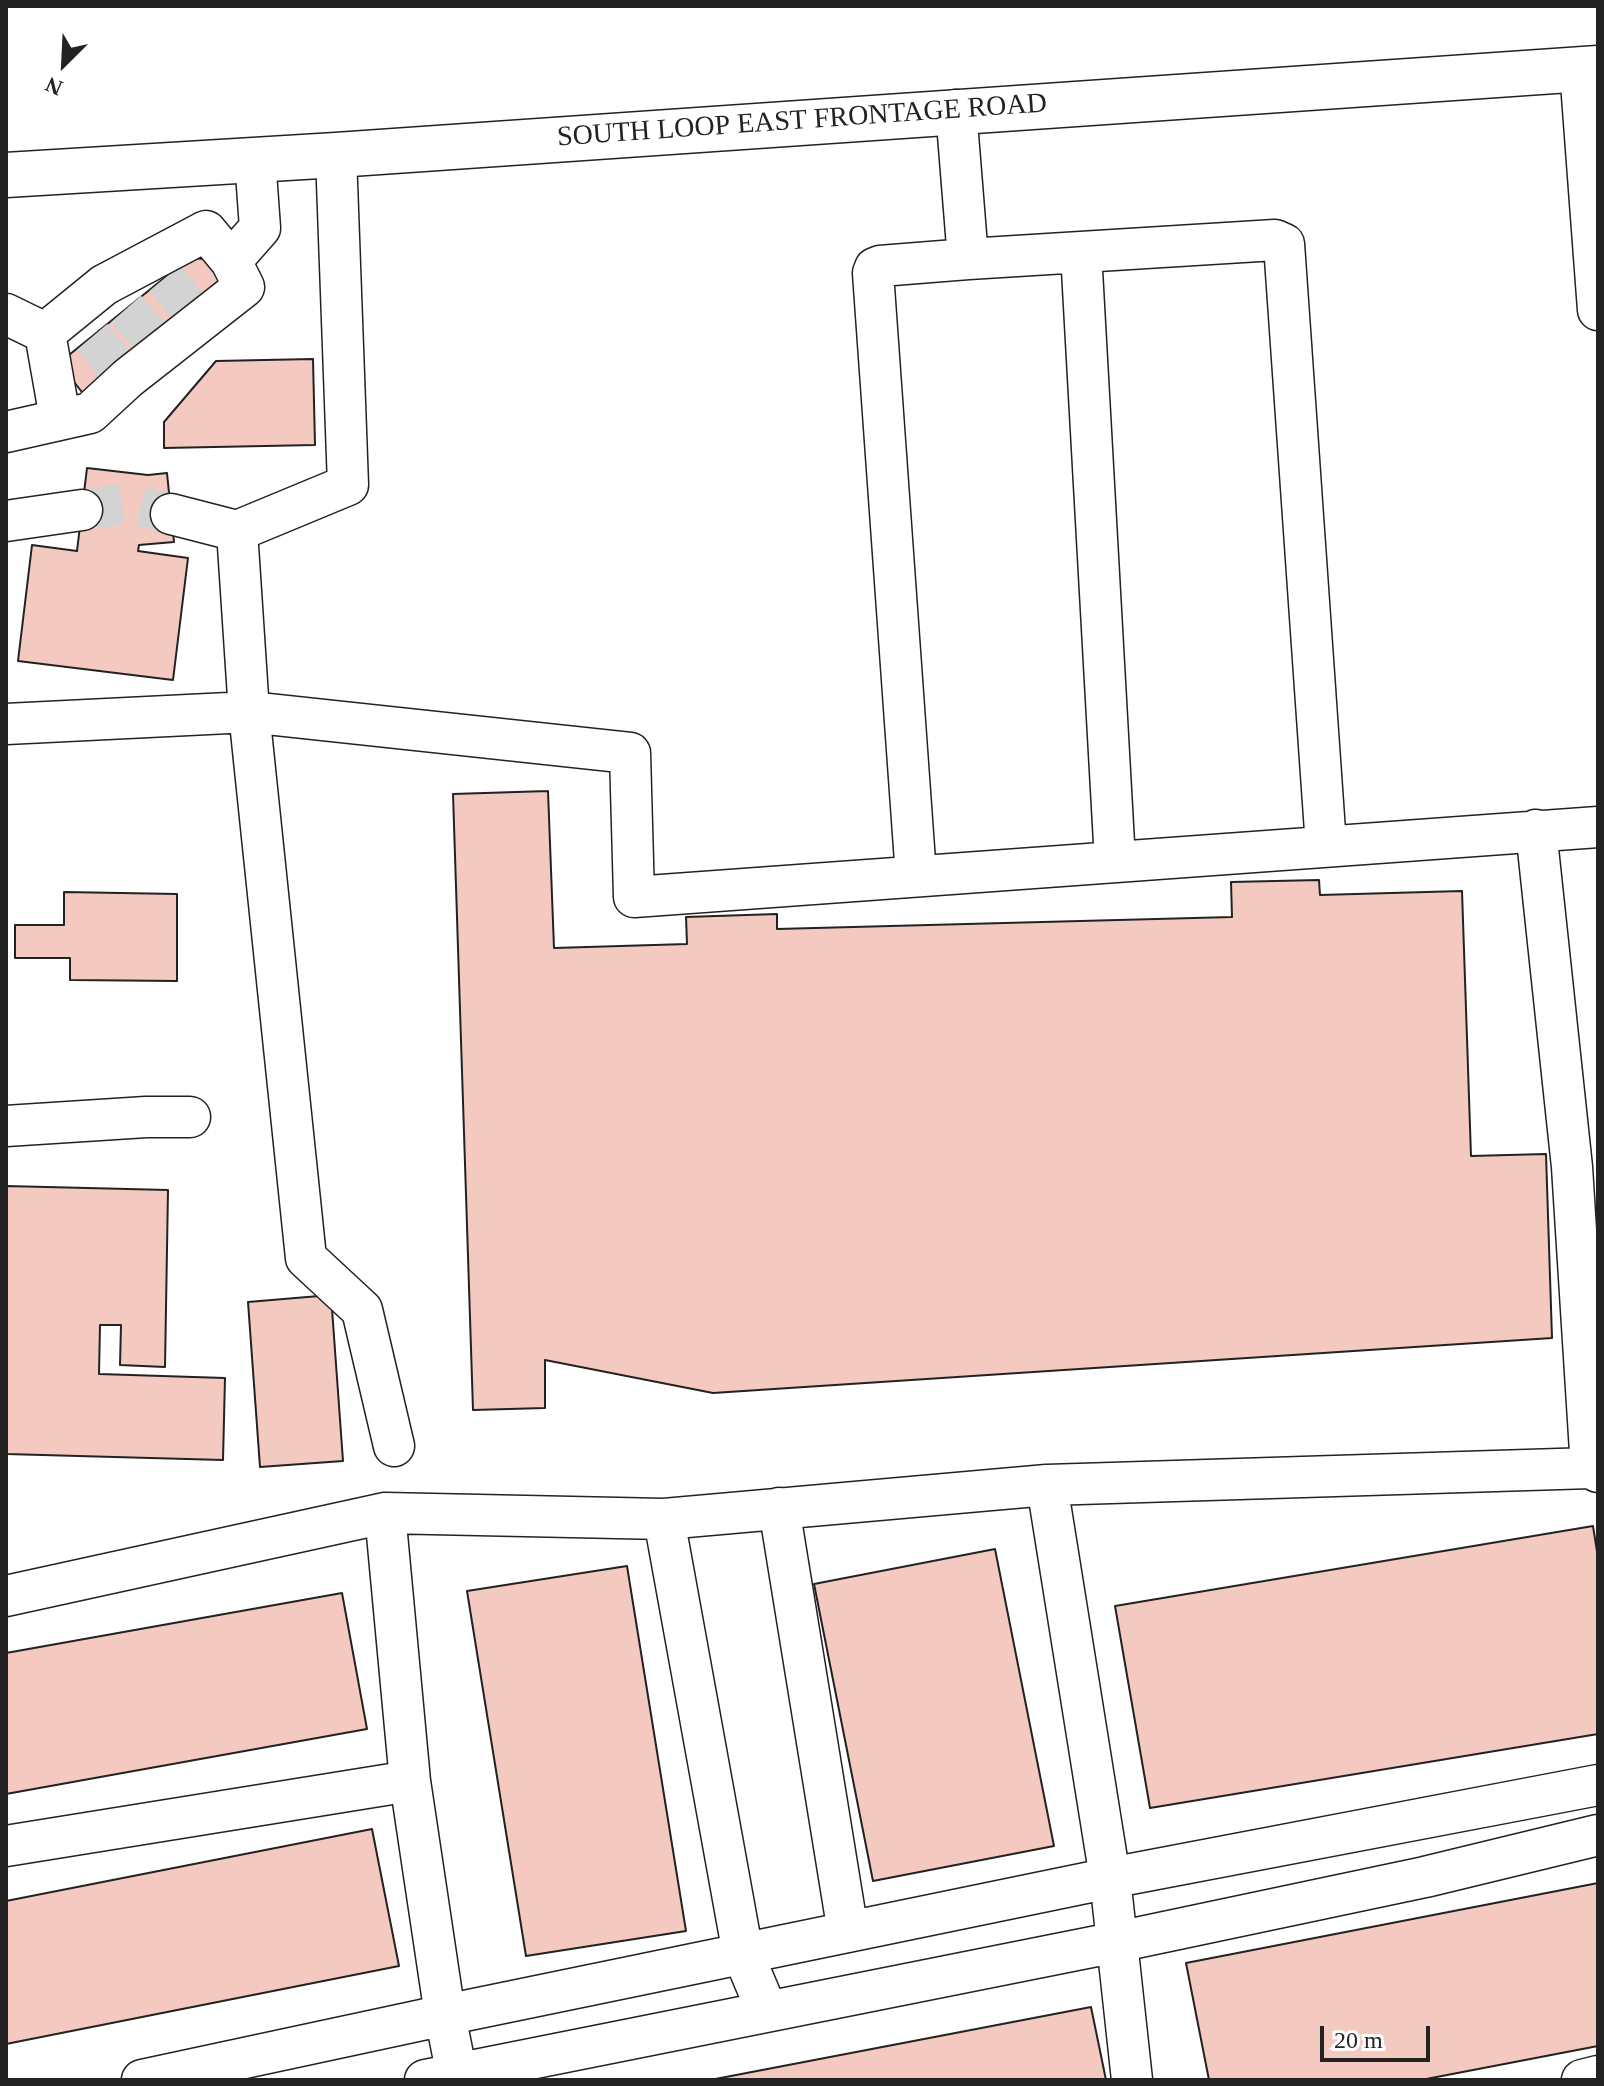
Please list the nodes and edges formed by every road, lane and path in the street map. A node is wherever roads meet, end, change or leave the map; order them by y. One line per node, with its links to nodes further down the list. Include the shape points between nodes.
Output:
1 (1589, 68): 2 (main road, SOUTH LOOP EAST FRONTAGE ROAD); 9 (lane)
2 (956, 110): 3 (main road, SOUTH LOOP EAST FRONTAGE ROAD); 7 (lane)
3 (336, 155): 4 (main road, SOUTH LOOP EAST FRONTAGE ROAD); 17 (lane, via 348,485)
4 (255, 159): 5 (main road, SOUTH LOOP EAST FRONTAGE ROAD); 8 (lane, via 260,228)
5 (6, 175)
6 (1081, 252): 7 (lane); 22 (lane, via 1275,240 1284,244); 23 (lane)
7 (968, 259): 24 (lane, via 880,266 873,273)
8 (231, 261): 11 (lane, via 206,231); 12 (lane, via 244,287 196,316 124,373 90,413)
9 (1598, 310)
10 (6, 314): 11 (lane)
11 (69, 328): 12 (lane)
12 (60, 418): 13 (lane)
13 (6, 432)
14 (82, 510): 16 (lane)
15 (171, 514): 17 (lane)
16 (6, 521)
17 (237, 531): 18 (lane)
18 (249, 712): 19 (lane); 24 (lane, via 630,753 634,897); 28 (lane, via 306,1258 362,1310)
19 (6, 724)
20 (1598, 827): 21 (lane)
21 (1536, 830): 22 (lane); 27 (lane)
22 (1326, 846): 23 (lane)
23 (1115, 861): 24 (lane)
24 (916, 876)
25 (190, 1117): 26 (lane)
26 (6, 1126)
27 (1585, 1166): 29 (lane)
28 (394, 1446)
29 (1594, 1470): 30 (lane)
30 (1047, 1485): 31 (lane); 41 (lane)
31 (779, 1508): 33 (lane); 42 (lane)
32 (385, 1513): 33 (lane); 34 (lane); 35 (lane)
33 (664, 1519): 44 (lane)
34 (6, 1596)
35 (410, 1781): 39 (lane); 46 (lane)
36 (1598, 1785): 37 (lane)
37 (1390, 1825): 40 (lane); 41 (lane)
38 (1598, 1835): 40 (lane)
39 (6, 1846)
40 (1425, 1877): 43 (lane)
41 (1110, 1878): 42 (lane); 43 (lane)
42 (848, 1932): 44 (lane)
43 (1117, 1942): 45 (lane); 50 (lane)
44 (743, 1954): 45 (lane); 46 (lane)
45 (767, 2011): 48 (lane)
46 (445, 2015): 48 (lane); 49 (lane)
47 (1598, 2076): 51 (lane)
48 (447, 2078)
49 (142, 2080)
50 (1132, 2080)
51 (1582, 2080)

